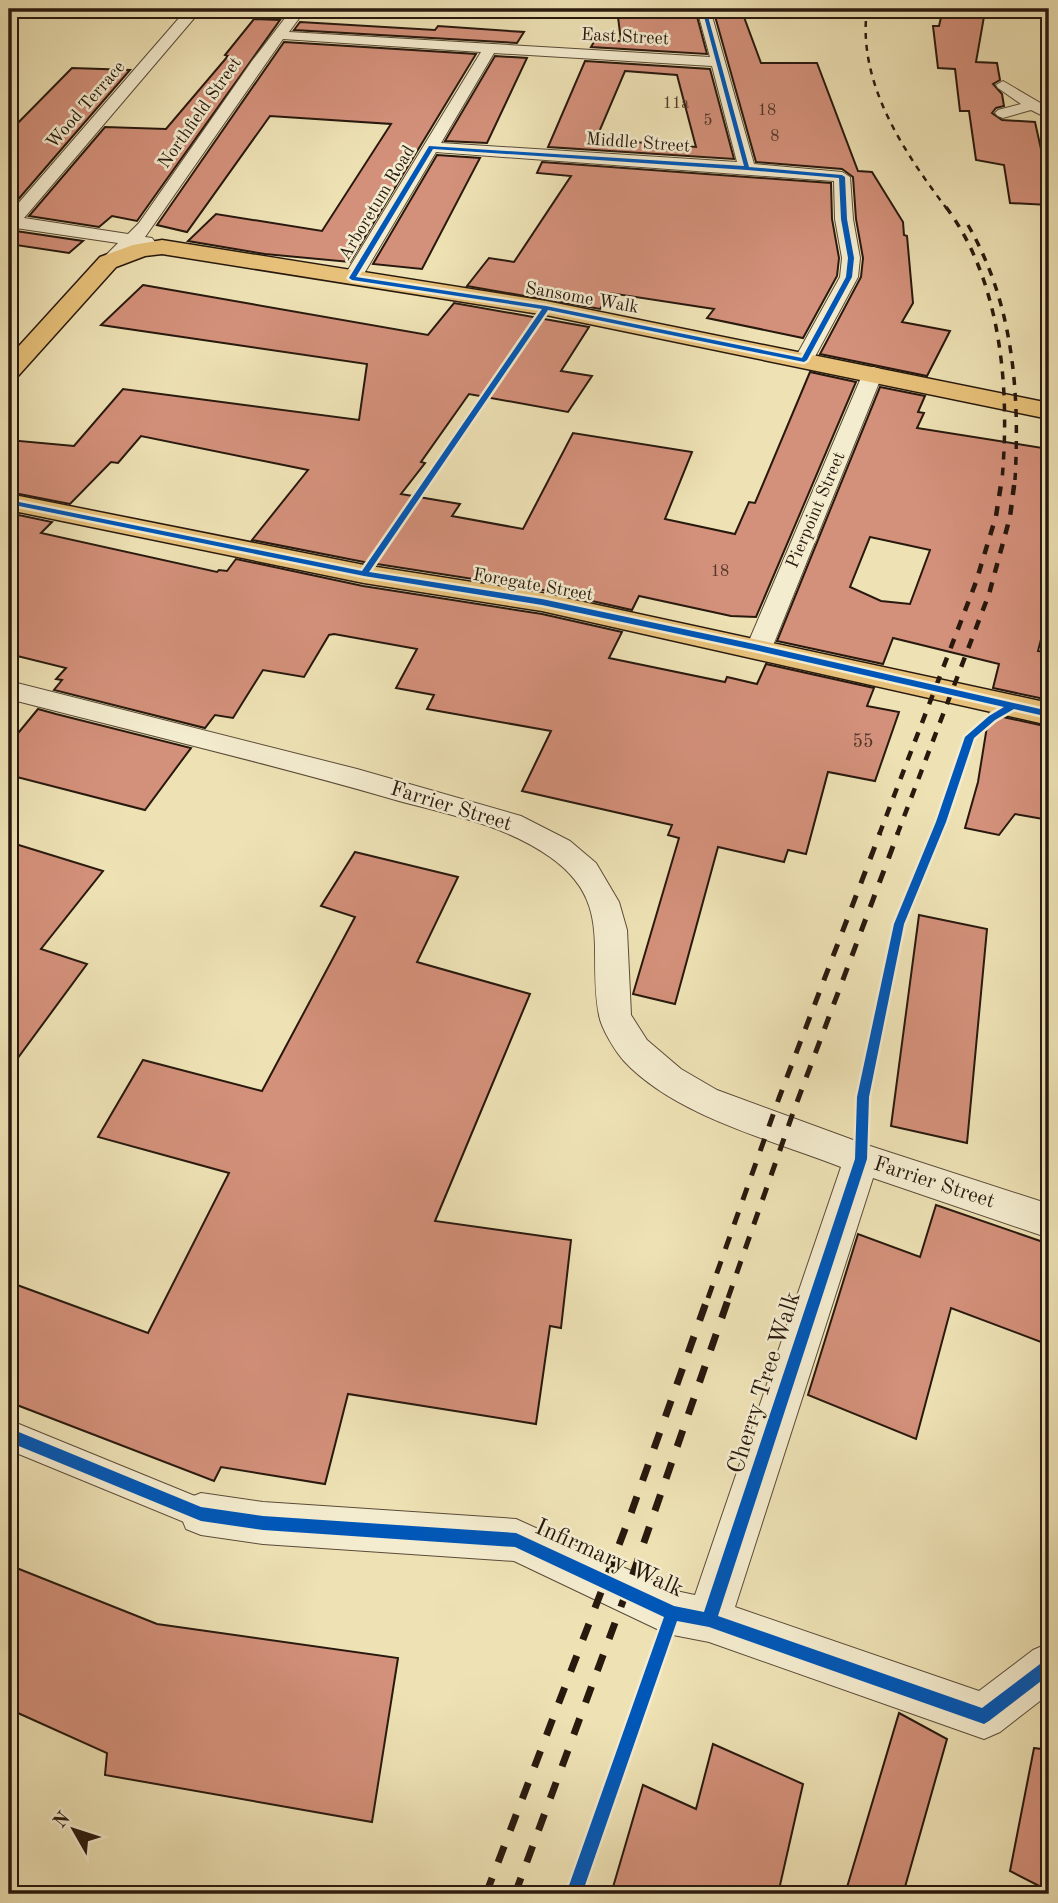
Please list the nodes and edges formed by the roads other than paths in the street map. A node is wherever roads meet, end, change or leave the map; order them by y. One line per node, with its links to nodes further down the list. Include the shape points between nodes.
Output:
1 (299, 9): 4 (street, Northfield Street)
2 (704, 9): 6 (street)
3 (191, 13): 13 (street, Wood Terrace)
4 (278, 35): 5 (street, East Street); 14 (street, Northfield Street, via 145,227)
5 (490, 48): 6 (street, East Street); 11 (street, Arboretum Road)
6 (717, 62): 12 (street)
7 (1003, 85): 8 (street)
8 (1033, 105): 9 (street); 10 (street)
9 (1003, 113)
10 (1049, 114)
11 (431, 147): 12 (street, Middle Street); 17 (street, Arboretum Road)
12 (747, 167): 18 (street, Middle Street, via 842,177 849,277)
13 (10, 222): 14 (street, Sansome Walk)
14 (132, 239): 15 (street, Sansome Walk); 16 (street, Northfield Street)
15 (183, 249): 16 (main road, via 141,250); 17 (main road, Sansome Walk)
16 (108, 262): 19 (main road)
17 (352, 278): 18 (main road, Sansome Walk, via 546,308)
18 (804, 359): 20 (main road, Sansome Walk)
19 (9, 371)
20 (873, 373): 21 (main road, Sansome Walk); 23 (street, Pierpoint Street)
21 (1049, 411)
22 (9, 502): 23 (main road, Foregate Street, via 364,574 542,602)
23 (759, 648): 25 (main road, Foregate Street)
24 (9, 690): 26 (street, Farrier Street, via 458,806 511,823 560,849 585,871 604,902 611,930 615,1017 635,1050 669,1079 705,1100)
25 (1049, 714)
26 (861, 1159): 27 (street, Farrier Street); 30 (street, Cherry Tree Walk)
27 (1049, 1221)
28 (9, 1435): 29 (street, Infirmary Walk)
29 (201, 1514): 30 (street, Infirmary Walk, via 263,1523 516,1540 673,1613)
30 (709, 1620): 31 (street, Infirmary Walk, via 984,1716)
31 (1049, 1666)

